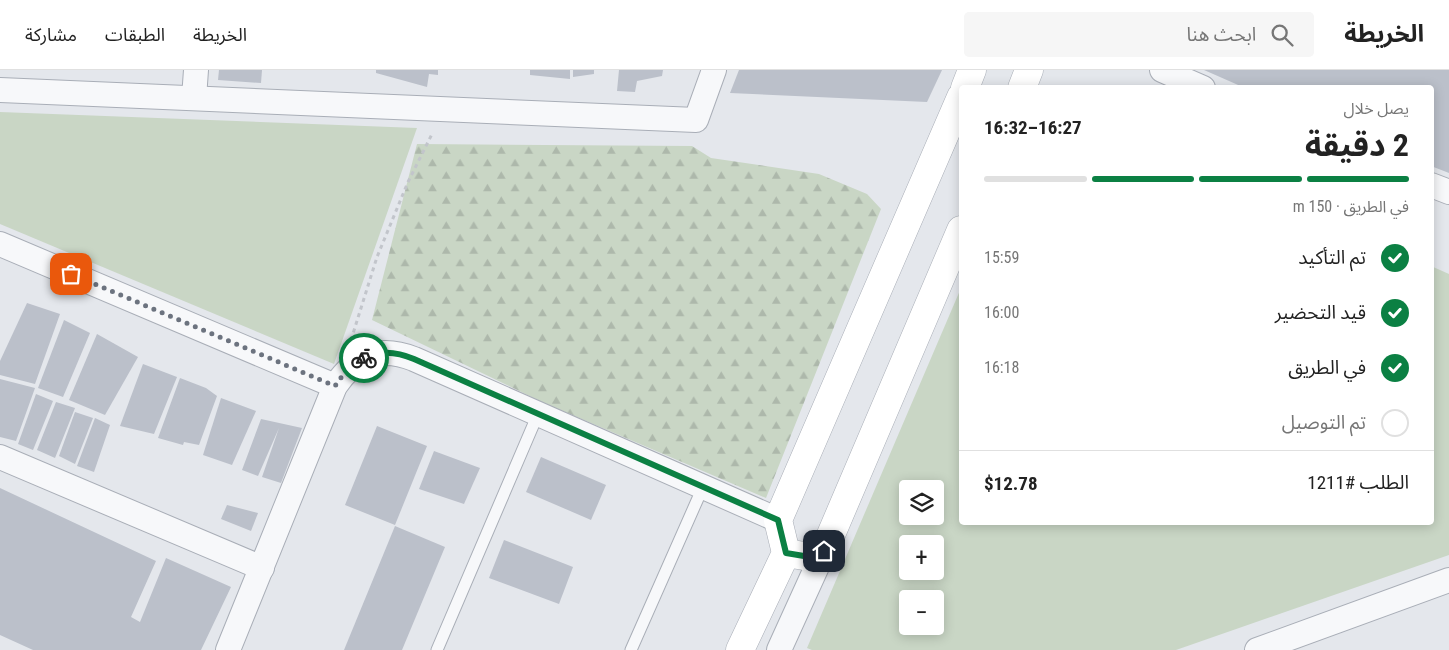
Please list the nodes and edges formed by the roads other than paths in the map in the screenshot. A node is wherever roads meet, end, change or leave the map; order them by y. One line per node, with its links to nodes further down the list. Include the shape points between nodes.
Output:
1 (196, 70): 10 (street)
2 (714, 70): 10 (street, via 696,120)
3 (972, 70): 6 (main road)
4 (1029, 70): 7 (main road)
5 (1162, 70): 8 (street)
6 (966, 85)
7 (1023, 85)
8 (1196, 85)
9 (0, 90): 10 (street)
10 (194, 98)
11 (959, 102): 20 (main road)
12 (1434, 186): 13 (street)
13 (1449, 192)
14 (959, 235): 21 (main road)
15 (0, 244): 16 (street)
16 (342, 377): 17 (street, via 368,356 392,352 403,354); 23 (street)
17 (538, 414): 19 (street); 26 (lane)
18 (0, 457): 23 (street)
19 (703, 487): 20 (street); 27 (lane)
20 (778, 520): 22 (main road)
21 (824, 551): 22 (main road, via 804,556); 29 (street)
22 (786, 553): 28 (main road)
23 (262, 568): 25 (street)
24 (1449, 580): 30 (street)
25 (228, 650)
26 (437, 650)
27 (632, 650)
28 (740, 650)
29 (779, 650)
30 (1257, 650)

